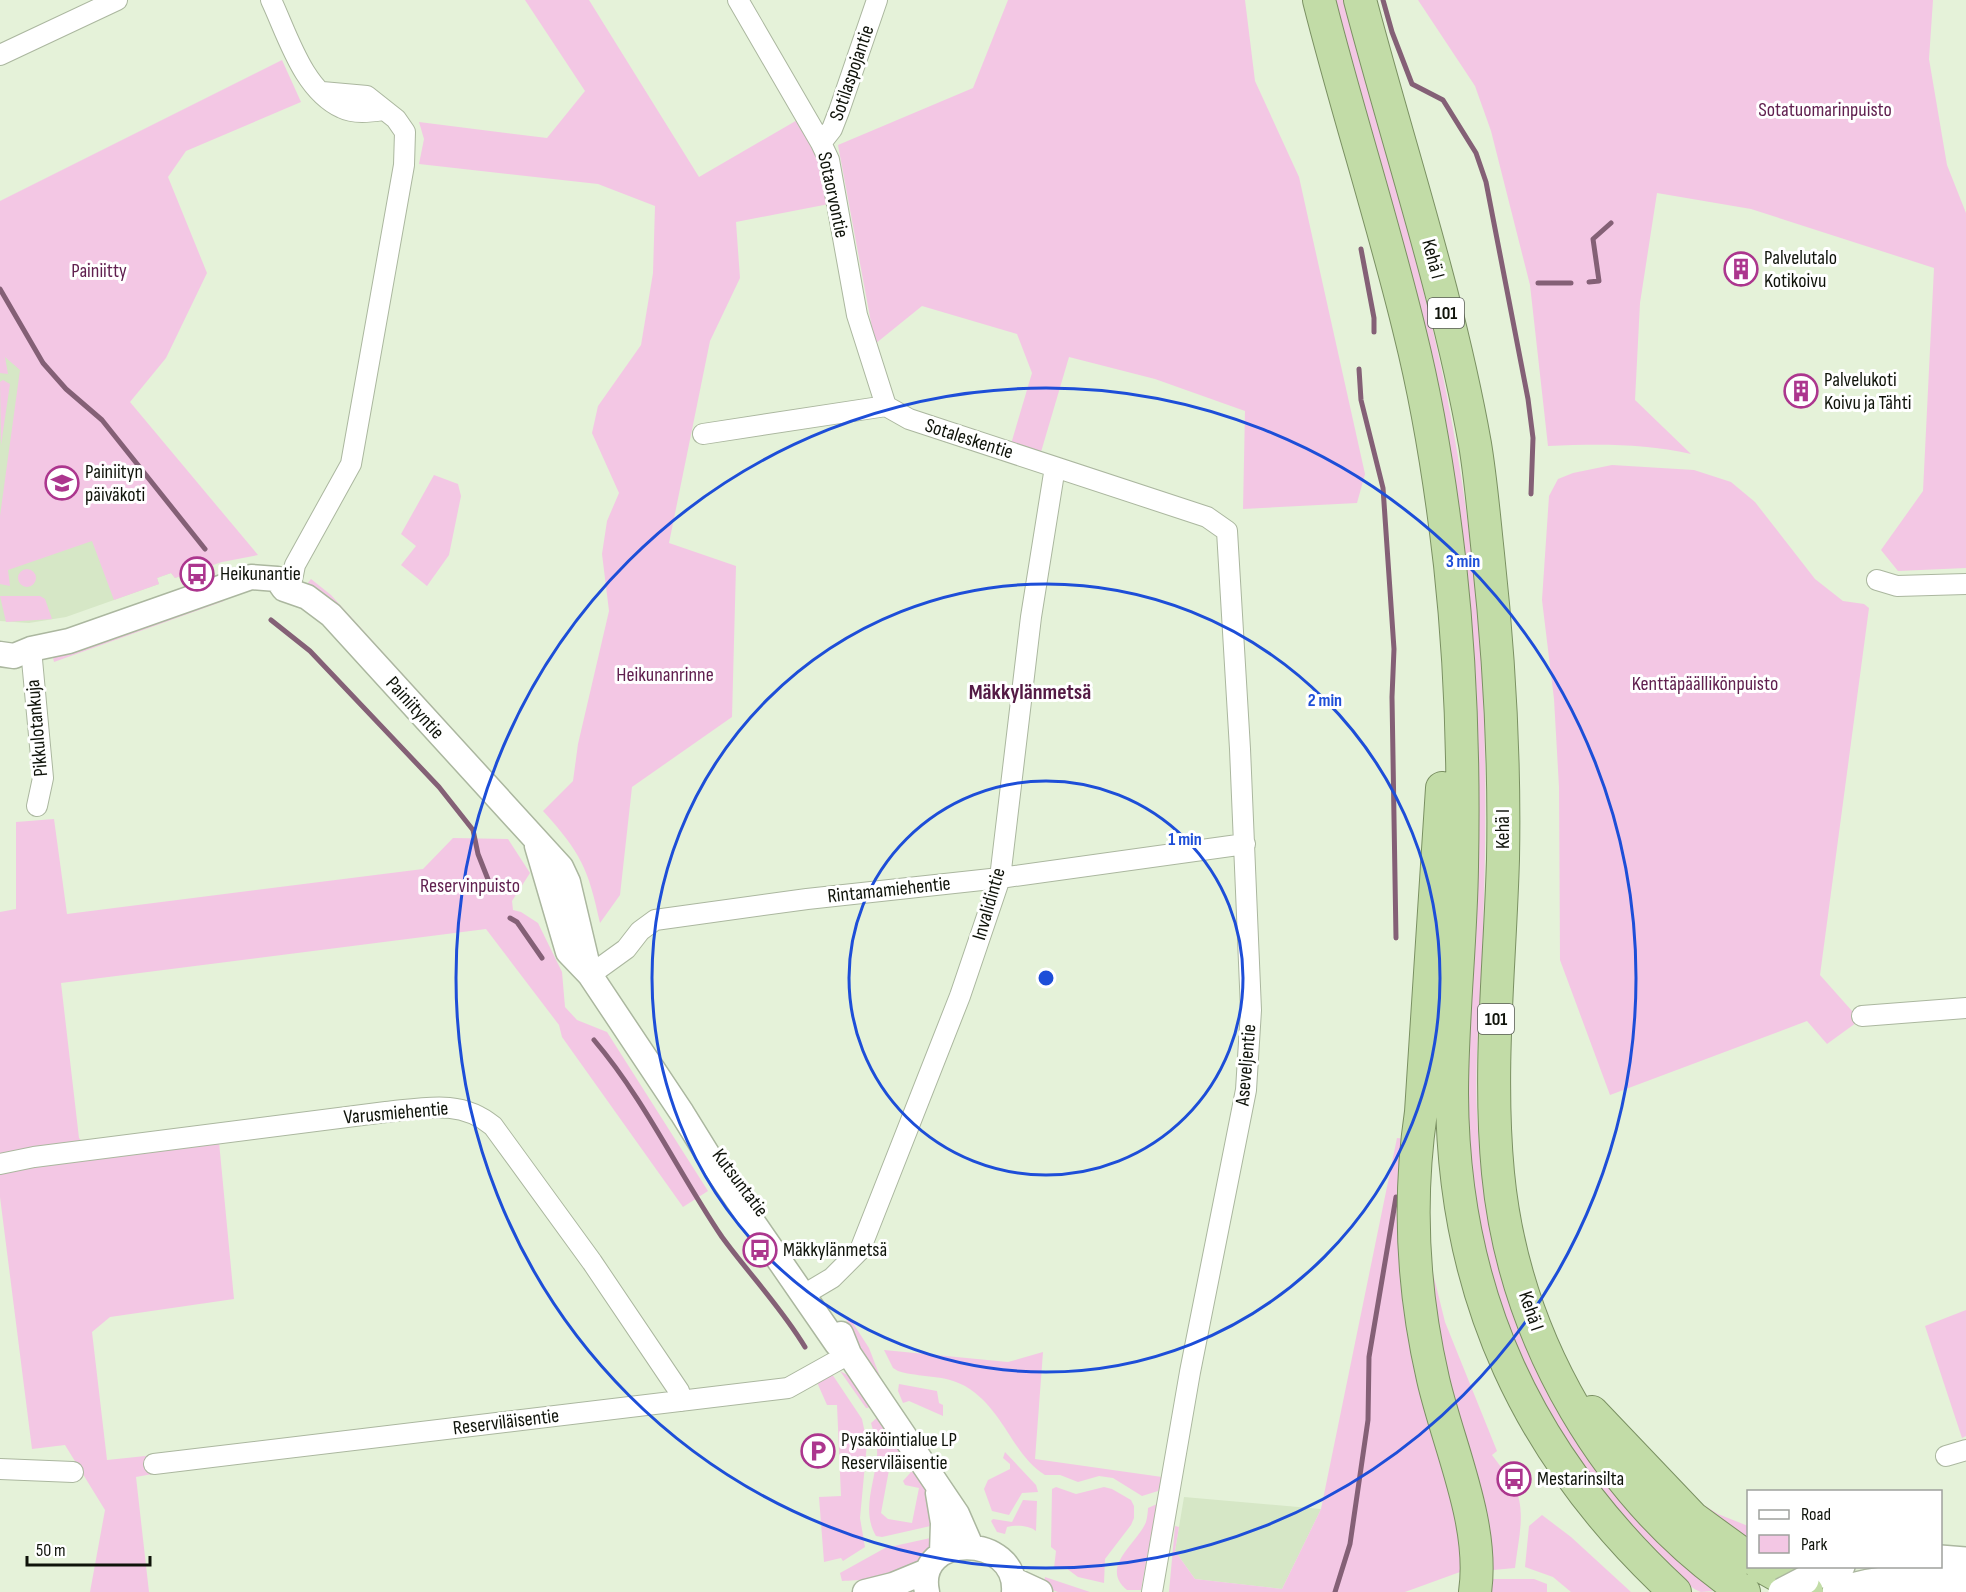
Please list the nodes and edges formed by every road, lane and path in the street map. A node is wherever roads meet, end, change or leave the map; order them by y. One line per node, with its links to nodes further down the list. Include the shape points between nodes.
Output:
1 (117, 0): 7 (street)
2 (271, 0): 15 (street, via 310,80 322,92 342,108 383,110 405,132 404,165 351,464 295,565)
3 (738, 0): 8 (street, Sotaorvontie)
4 (877, 0): 8 (street, Sotilaspojantie, via 832,129)
5 (1319, 0): 19 (highway, Kehä I / 101, via 1411,334 1435,459)
6 (1360, 0): 29 (highway, Kehä I / 101, via 1432,257 1475,446 1497,646 1503,757 1494,1100 1498,1175 1505,1223 1534,1325)
7 (0, 55)
8 (821, 143): 9 (street, Sotaorvontie, via 829,160 857,315)
9 (886, 406): 10 (street); 11 (street, Sotaleskentie, via 909,419)
10 (703, 434)
11 (1055, 467): 12 (street, Sotaleskentie, via 1207,517); 22 (street, Invalidintie, via 1031,617)
12 (1227, 531): 21 (street, Aseveljentie)
13 (1877, 580): 14 (street, via 1897,586)
14 (1966, 584)
15 (287, 590): 17 (street, Painiityntie, via 276,579 251,577 69,642); 23 (street, Painiityntie, via 307,597 331,615 535,841 567,952)
16 (0, 638): 17 (street)
17 (31, 649): 18 (street, Painiityntie, via 14,656); 20 (street, Pikkulotankuja, via 43,778)
18 (0, 654)
19 (1460, 691): 48 (highway, 101, via 1443,745 1439,861 1417,1142 1415,1232 1433,1378 1472,1529); 52 (highway, Kehä I / 101, via 1462,869 1452,1094 1455,1169 1464,1231 1484,1304 1507,1366 1533,1417 1598,1514)
20 (37, 806)
21 (1245, 844): 22 (street, Rintamamiehentie); 51 (street, Aseveljentie, via 1251,1010 1246,1090 1190,1372)
22 (1000, 878): 23 (street, Rintamamiehentie, via 655,920 640,931 626,950); 27 (street, Invalidintie, via 960,996 860,1250 832,1278)
23 (590, 975): 27 (street, Kutsuntatie, via 682,1113 732,1168)
24 (1966, 1008): 25 (street)
25 (1862, 1016)
26 (0, 1164): 30 (street, Varusmiehentie, via 378,1113 437,1107 463,1109 493,1126 636,1326 679,1390)
27 (809, 1292): 28 (street, Kutsuntatie, via 845,1340)
28 (848, 1352): 30 (street, Reserviläisentie, via 788,1388); 36 (street, Kutsuntatie)
29 (1560, 1381): 39 (highway, via 1685,1511); 53 (highway, Kehä I / 101, via 1611,1466 1653,1516 1714,1571)
30 (682, 1401): 33 (street, Reserviläisentie)
31 (1966, 1450): 32 (street)
32 (1946, 1456)
33 (154, 1464)
34 (0, 1469): 35 (street)
35 (73, 1472)
36 (937, 1487): 37 (street, Kutsuntatie, via 957,1514); 38 (street, Kutsuntatie, via 943,1523)
37 (971, 1546): 38 (street); 45 (street, via 1000,1558)
38 (942, 1553): 44 (street)
39 (1747, 1557)
40 (1942, 1559): 41 (main road)
41 (1966, 1561)
42 (1764, 1568): 47 (highway)
43 (1837, 1568): 47 (main road)
44 (927, 1582): 49 (street)
45 (1014, 1586): 50 (street)
46 (1966, 1586): 54 (main road, via 1891,1579 1863,1582)
47 (1798, 1588)
48 (1475, 1590)
49 (865, 1592)
50 (1040, 1592)
51 (1152, 1592)
52 (1675, 1592)
53 (1744, 1592)
54 (1836, 1592)

